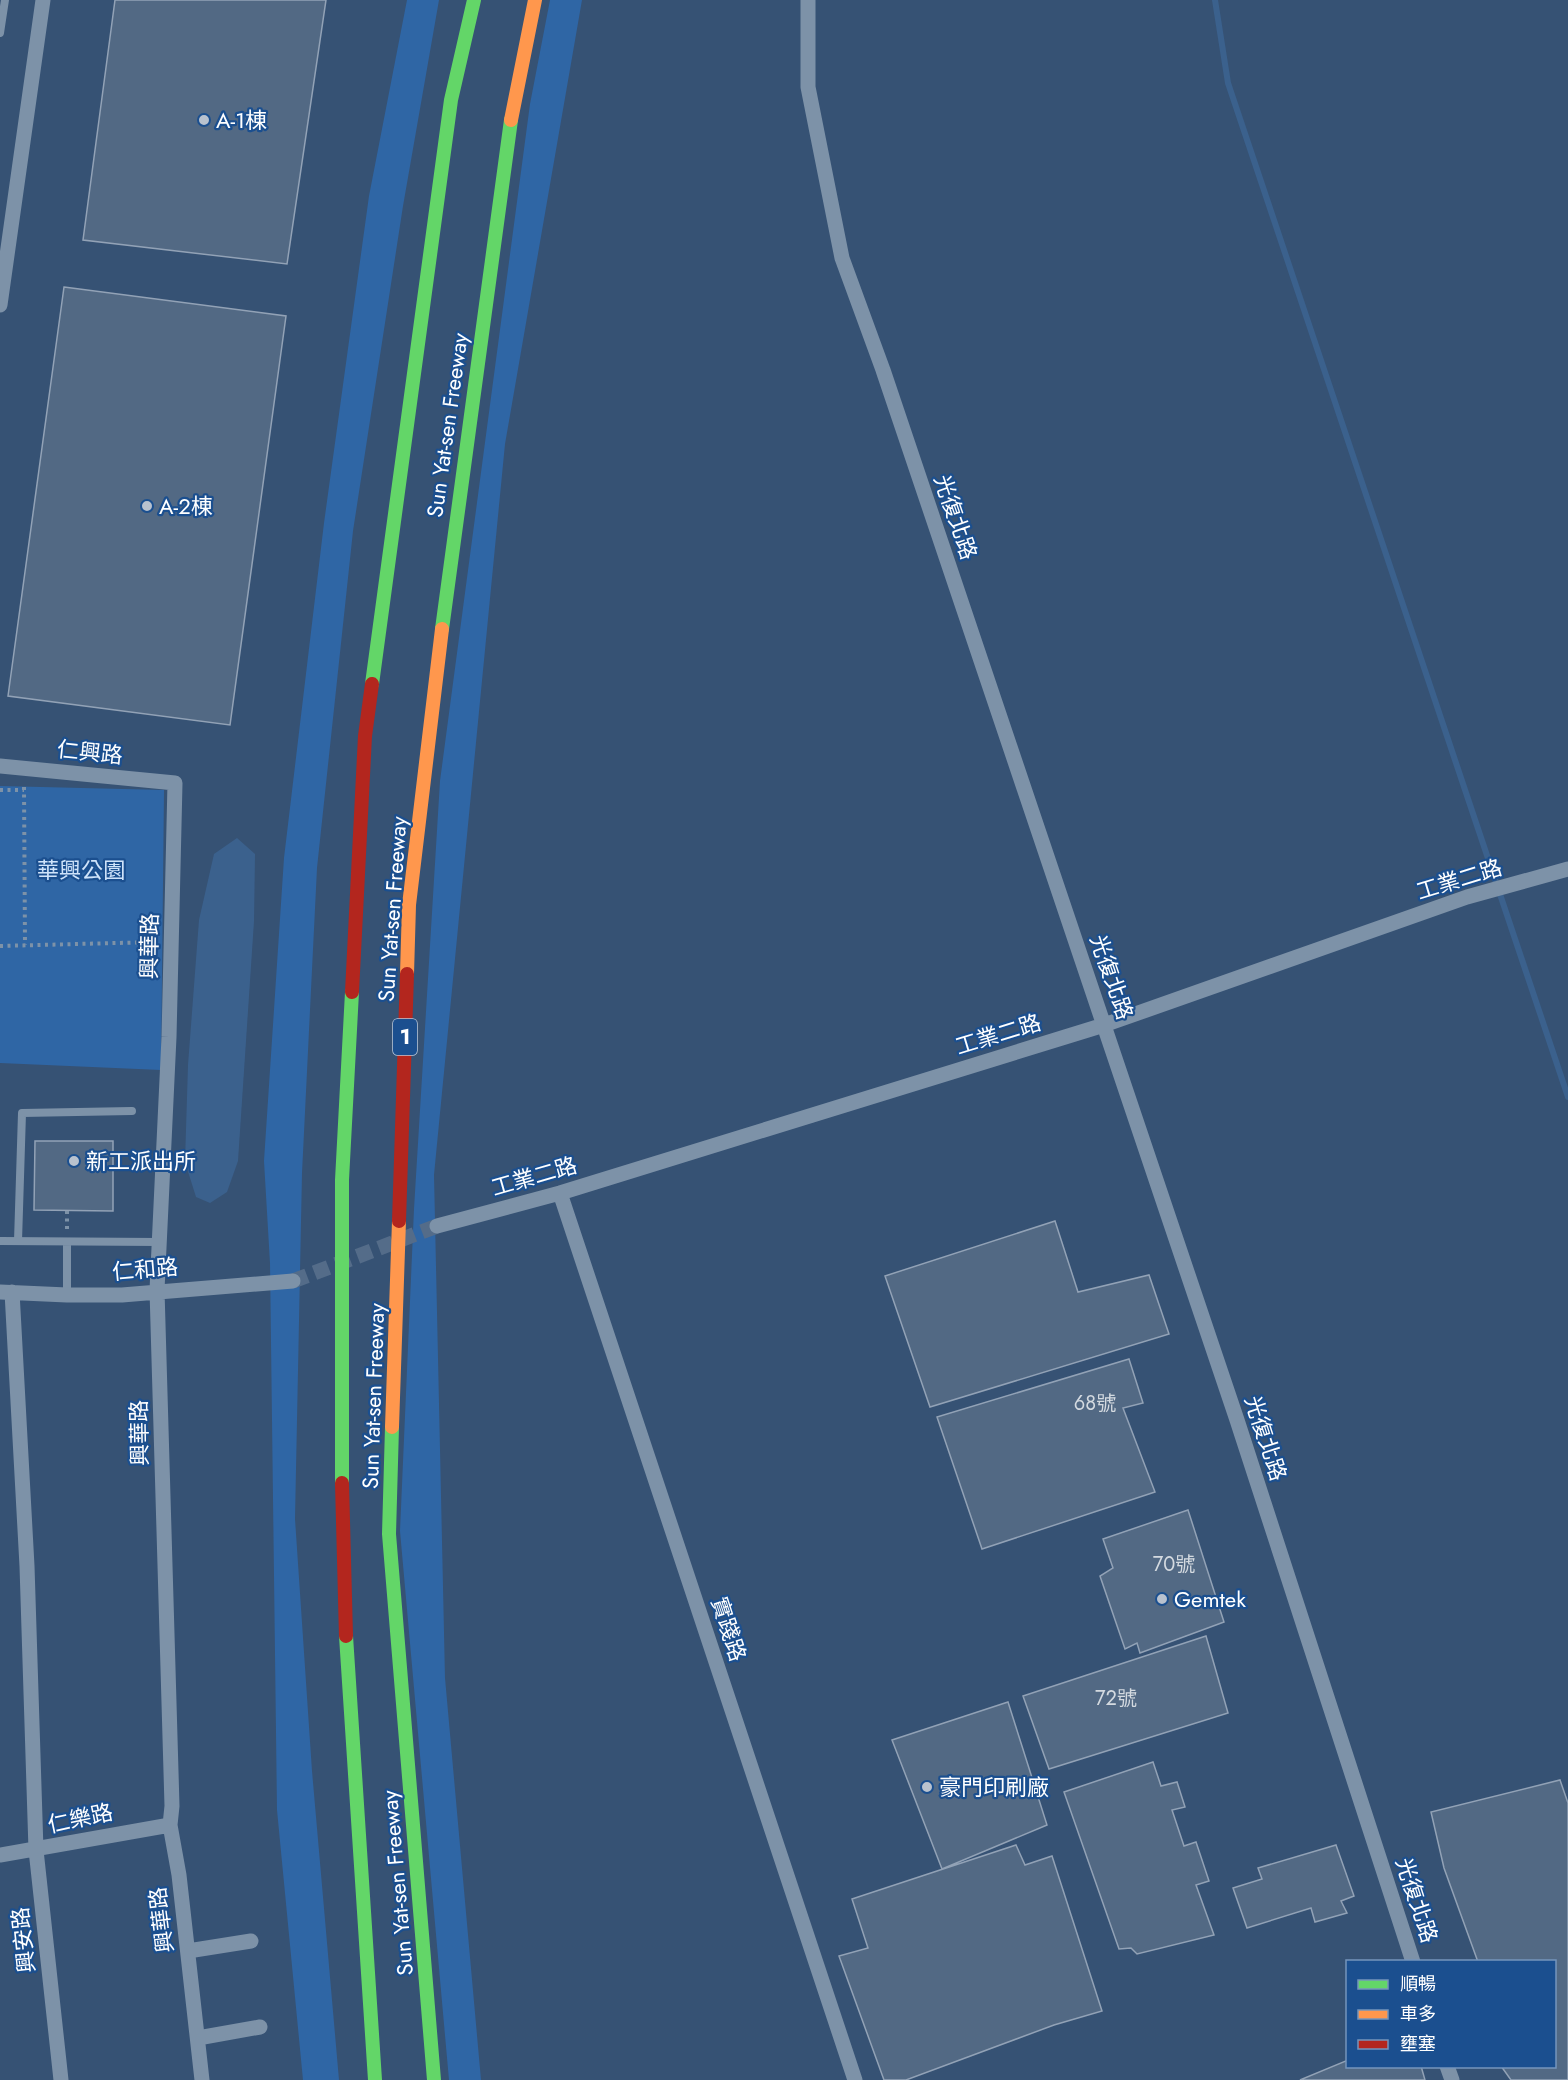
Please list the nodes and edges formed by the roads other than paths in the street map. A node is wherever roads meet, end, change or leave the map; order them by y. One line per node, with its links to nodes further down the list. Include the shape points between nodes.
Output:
1 (5, 0): 6 (lane)
2 (43, 0): 7 (street)
3 (474, 0): 33 (highway, Sun Yat-sen Freeway, via 451,100 365,736 342,1180 340,1460 346,1629)
4 (535, 0): 34 (highway, Sun Yat-sen Freeway / 1, via 513,107 457,503 409,905 389,1534)
5 (808, 0): 11 (street, 光復北路, via 808,87 842,258)
6 (0, 33)
7 (0, 305)
8 (0, 766): 9 (street, 仁興路)
9 (175, 783): 18 (street, 興華路)
10 (1568, 869): 11 (street, 工業二路, via 1467,897)
11 (1104, 1025): 13 (street, 工業二路); 28 (street, 光復北路)
12 (132, 1111): 16 (lane, via 22,1113)
13 (560, 1193): 14 (street, 工業二路); 35 (street, 實踐路)
14 (437, 1226)
15 (0, 1241): 16 (lane)
16 (18, 1241): 17 (lane)
17 (68, 1242): 18 (lane); 22 (lane)
18 (159, 1242): 20 (street, 興華路)
19 (293, 1281): 20 (street, 仁和路)
20 (157, 1290): 22 (street, 仁和路); 23 (street, 興華路)
21 (6, 1292): 22 (street, 仁和路); 24 (street, 興安路, via 27,1566)
22 (68, 1295)
23 (170, 1825): 24 (street, 仁樂路); 27 (street, 興華路)
24 (36, 1850): 25 (street, 仁樂路); 31 (street, 興安路)
25 (0, 1855)
26 (251, 1941): 27 (street)
27 (188, 1951): 30 (street, 興華路)
28 (1412, 1960)
29 (260, 2027): 30 (street)
30 (198, 2038): 32 (street, 興華路)
31 (61, 2080)
32 (202, 2080)
33 (375, 2080)
34 (434, 2080)
35 (855, 2080)

